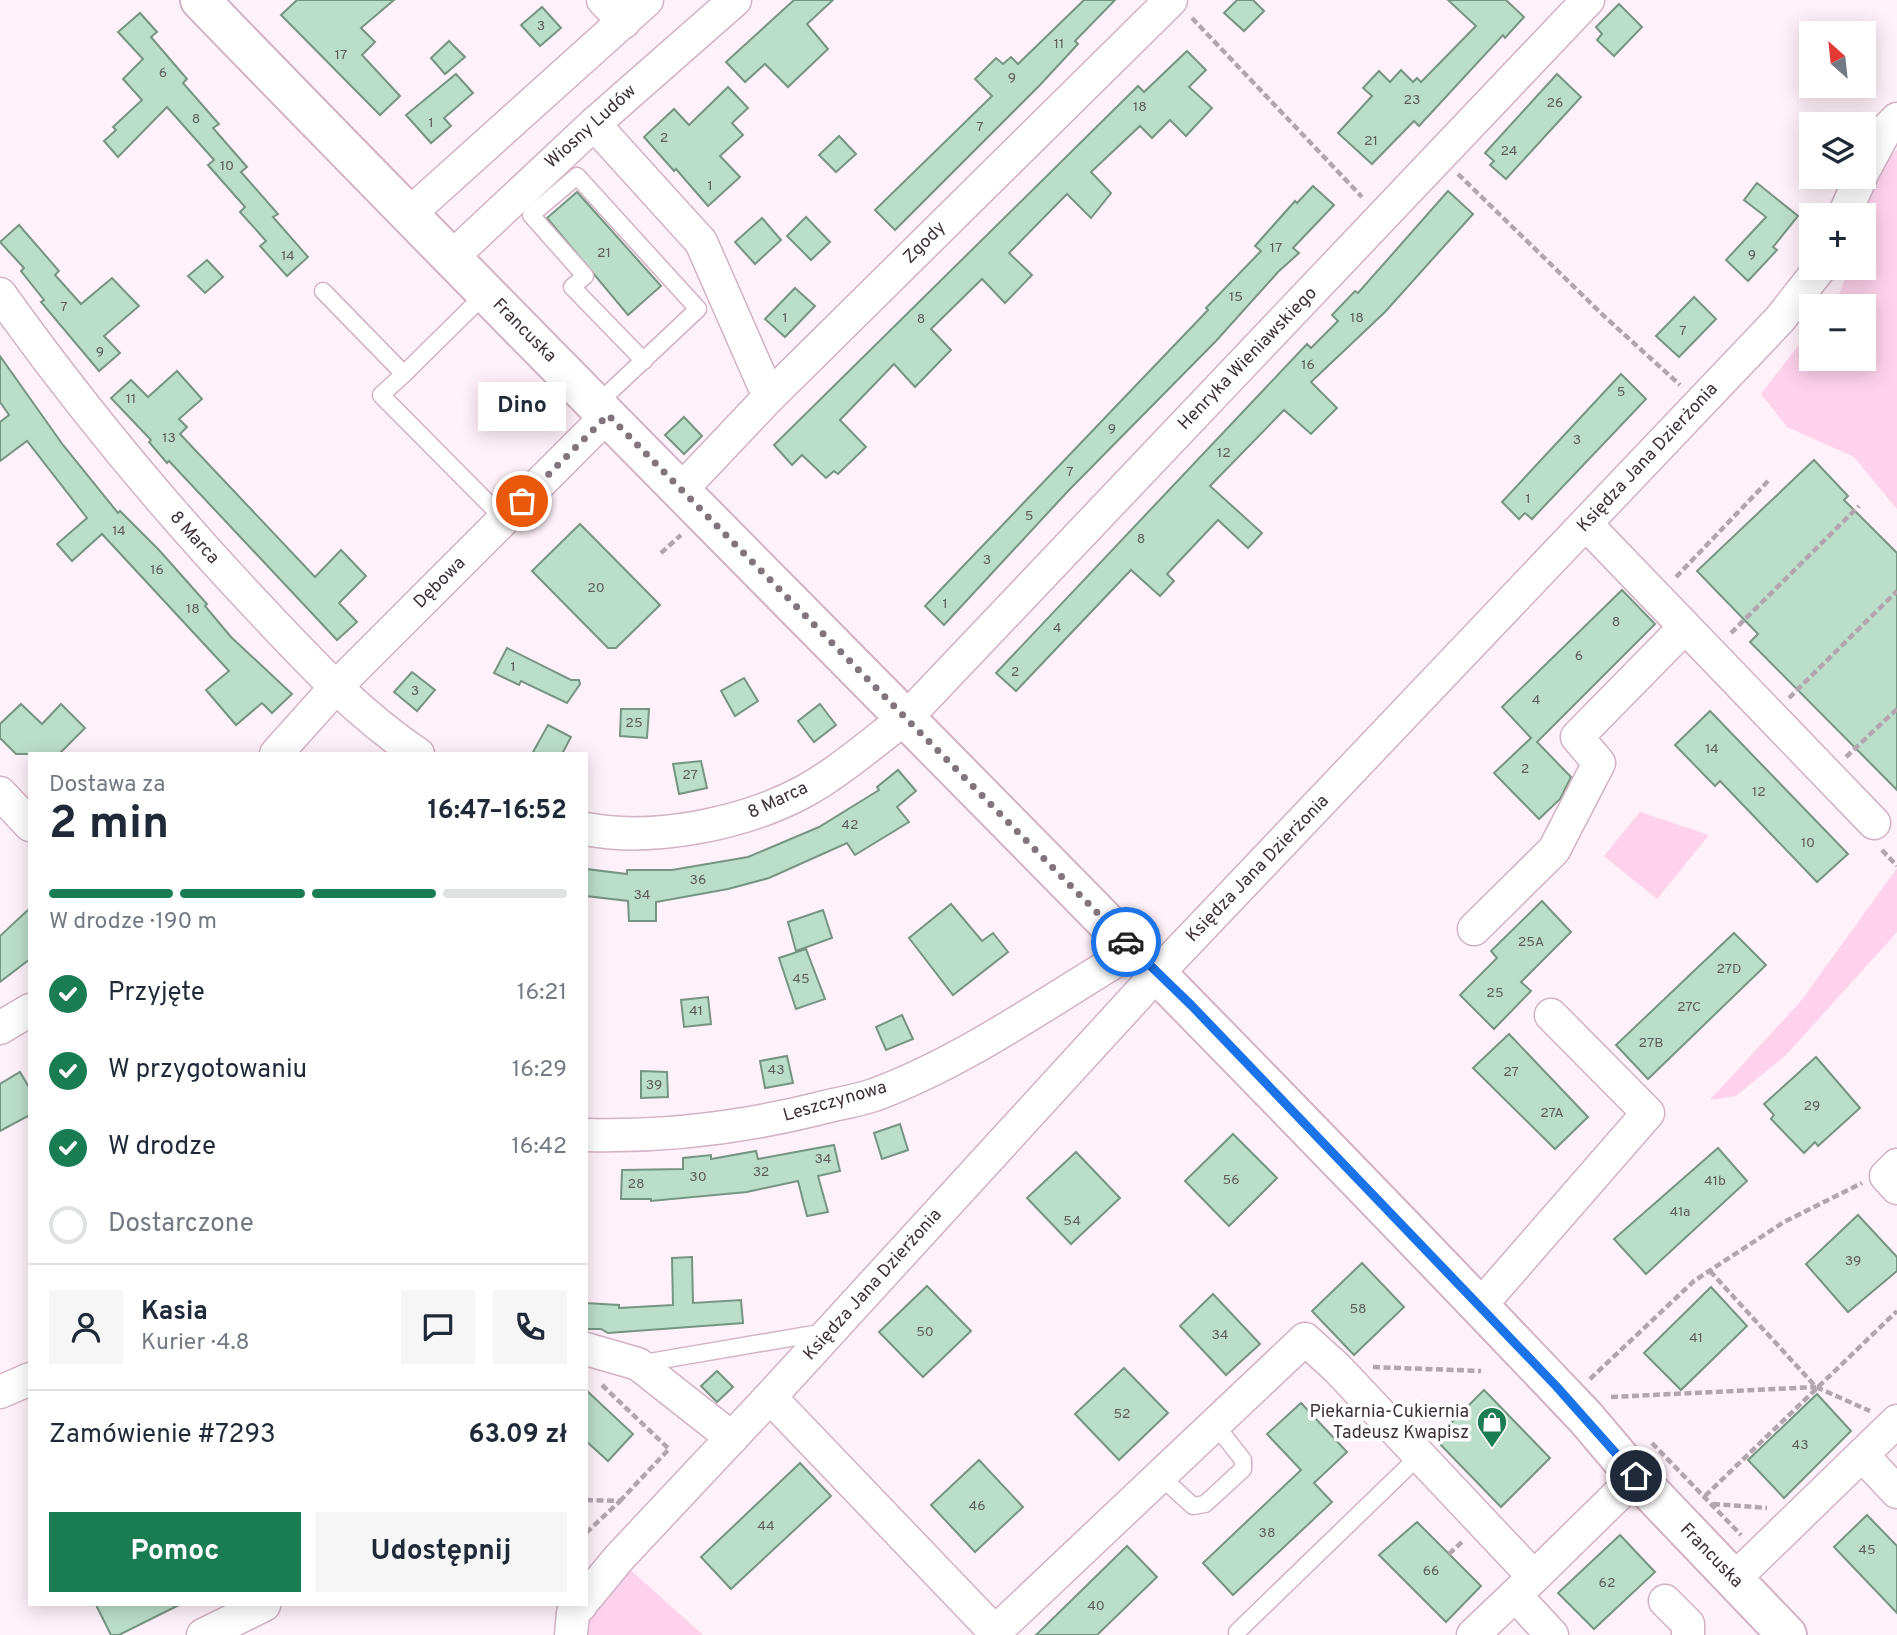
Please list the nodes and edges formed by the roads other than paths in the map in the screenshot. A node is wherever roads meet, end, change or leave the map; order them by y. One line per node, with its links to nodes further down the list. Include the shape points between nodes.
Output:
1 (200, 0): 10 (street, Francuska)
2 (648, 0): 6 (street)
3 (735, 0): 8 (street, Wiosny Ludów)
4 (1588, 0): 25 (street, Henryka Wieniawskiego)
5 (1178, 5): 18 (street, Zgody)
6 (613, 11): 10 (street)
7 (1897, 119): 9 (street)
8 (594, 124): 11 (street, Wiosny Ludów); 18 (street, via 701,242)
9 (1876, 148)
10 (408, 215): 11 (street, Francuska)
11 (451, 258): 14 (street, Francuska)
12 (1810, 280): 22 (street, Księdza Jana Dzierżonia, via 1780,319)
13 (323, 291): 17 (lane)
14 (486, 293): 17 (lane); 19 (street, Francuska)
15 (0, 294): 24 (street, 8 Marca, via 53,369 189,534)
16 (644, 361): 16 (lane, via 698,309 577,176 531,215 584,276 572,287); 19 (lane)
17 (404, 374): 21 (lane, via 381,395)
18 (769, 397): 20 (street, Zgody)
19 (603, 409): 20 (street, Francuska); 21 (street, Dębowa)
20 (685, 508): 25 (street, Francuska)
21 (504, 519): 24 (street, Dębowa)
22 (1586, 524): 23 (street); 33 (street, Księdza Jana Dzierżonia)
23 (1685, 627): 29 (street); 32 (street, via 1577,737 1599,763 1554,850)
24 (335, 688): 26 (street, Dębowa); 27 (street, 8 Marca)
25 (907, 717): 31 (street, 8 Marca, via 805,791 747,817 614,835); 33 (street, Francuska)
26 (277, 752)
27 (415, 752)
28 (0, 793): 30 (street)
29 (1874, 822)
30 (28, 823)
31 (588, 829)
32 (1474, 929)
33 (1146, 962): 37 (street, Leszczynowa, via 874,1095 710,1131 641,1137); 38 (street, Francuska); 39 (street, Księdza Jana Dzierżonia)
34 (28, 1011): 36 (street)
35 (1551, 1015): 38 (street, via 1648,1113)
36 (0, 1028)
37 (588, 1135)
38 (1479, 1307): 51 (street, Francuska)
39 (831, 1331): 41 (lane); 44 (street, Księdza Jana Dzierżonia)
40 (588, 1350): 41 (street)
41 (638, 1364): 47 (street)
42 (28, 1380): 43 (street)
43 (0, 1392)
44 (771, 1397): 47 (street, Księdza Jana Dzierżonia); 50 (street, via 995,1632)
45 (1896, 1422): 48 (street)
46 (1214, 1423): 49 (street, via 1305,1339); 50 (street); 50 (lane, via 1243,1460 1243,1469 1205,1504 1193,1506)
47 (732, 1438): 55 (street, Księdza Jana Dzierżonia)
48 (1862, 1455): 52 (street); 53 (street)
49 (1419, 1456): 54 (street); 59 (lane)
50 (1158, 1475)
51 (1636, 1476): 53 (street, Francuska); 54 (street)
52 (1897, 1492)
53 (1747, 1567): 65 (street, Francuska)
54 (1525, 1586): 62 (street); 63 (street)
55 (588, 1596)
56 (1665, 1601): 64 (street, via 1688,1625)
57 (262, 1606): 60 (street)
58 (579, 1606): 61 (street, via 573,1614)
59 (1237, 1632)
60 (203, 1635)
61 (570, 1635)
62 (1473, 1635)
63 (1552, 1635)
64 (1688, 1635)
65 (1787, 1635)

